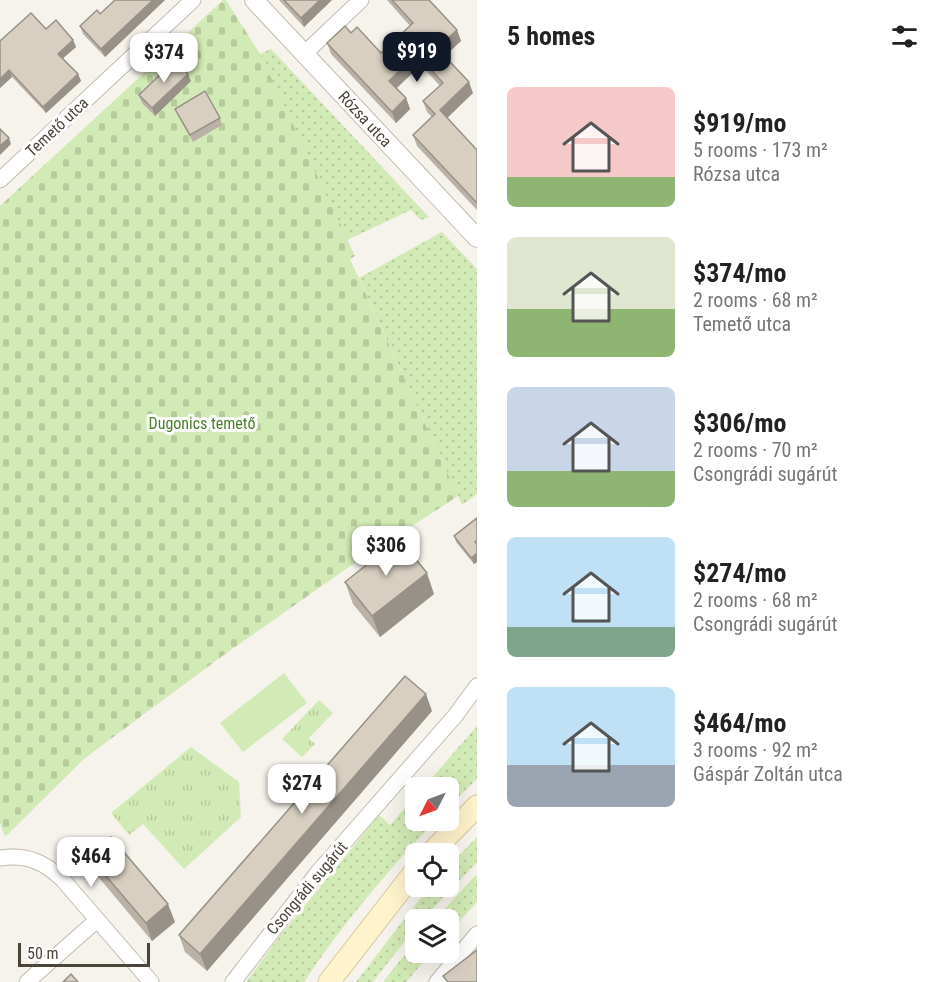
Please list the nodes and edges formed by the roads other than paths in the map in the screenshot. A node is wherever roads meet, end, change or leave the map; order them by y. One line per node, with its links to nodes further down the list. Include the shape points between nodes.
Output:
1 (193, 0): 5 (street, Temető utca)
2 (254, 0): 4 (street, Rózsa utca)
3 (361, 0): 4 (street)
4 (304, 54): 6 (street, Rózsa utca)
5 (0, 180)
6 (477, 238)
7 (477, 686): 16 (street, Csongrádi sugárút, via 319,872)
8 (477, 806): 9 (main road)
9 (441, 843)
10 (0, 858): 12 (street, via 23,857 49,867)
11 (405, 884): 17 (main road)
12 (97, 920): 14 (street); 15 (street)
13 (477, 934): 18 (street)
14 (27, 982)
15 (151, 982)
16 (233, 982)
17 (329, 982)
18 (437, 982)

